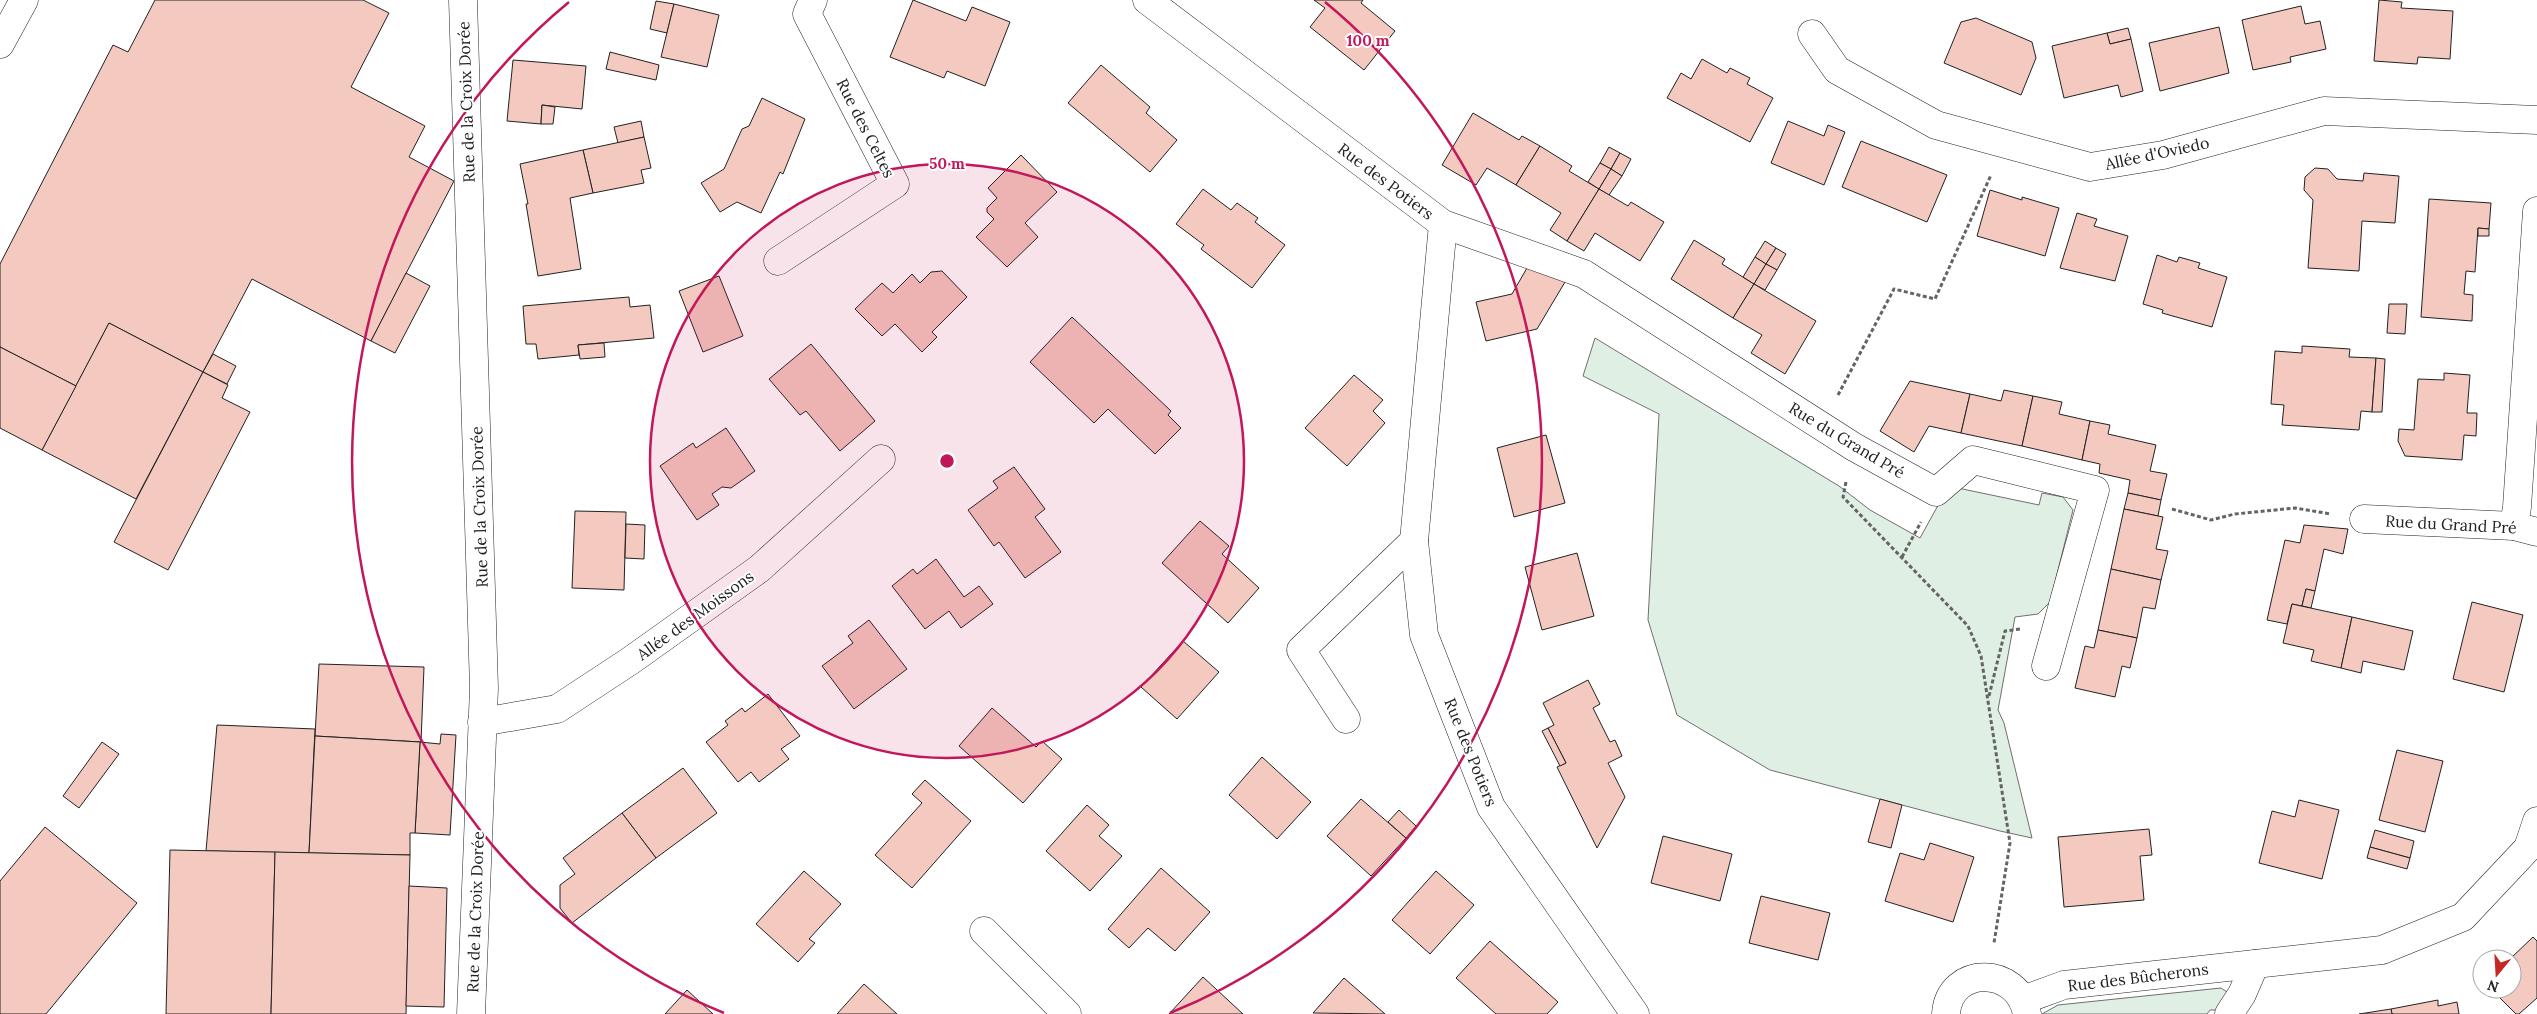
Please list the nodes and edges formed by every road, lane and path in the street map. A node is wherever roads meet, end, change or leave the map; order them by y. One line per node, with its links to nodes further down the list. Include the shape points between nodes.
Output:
1 (24, 0): 6 (street)
2 (463, 0): 21 (street, Rue de la Croix Dorée, via 484,688)
3 (813, 0): 11 (street, Rue des Celtes, via 807,14 895,184)
4 (1147, 0): 10 (street, Rue des Potiers)
5 (1812, 34): 8 (street, Allée d'Oviedo, via 1837,70 1936,125)
6 (0, 44)
7 (2537, 120): 8 (street, Allée d'Oviedo, via 2324,111 2163,155 2090,167)
8 (2005, 145): 12 (path, via 1935,299 1894,289)
9 (2537, 210): 17 (street, via 2517,507)
10 (1443, 224): 12 (street, Rue du Grand Pré, via 1584,274); 18 (street, Rue des Potiers)
11 (778, 261)
12 (1821, 426): 13 (street, Rue du Grand Pré)
13 (1854, 447): 19 (street, Rue du Grand Pré, via 1936,492 1973,460 2095,490); 25 (path, via 1843,497 1968,626 1981,656 2010,843)
14 (881, 459): 21 (street, Allée des Moissons, via 759,569 630,661 557,709)
15 (2172, 509): 16 (path, via 2212,520 2235,514 2295,508)
16 (2364, 519): 17 (street, Rue du Grand Pré)
17 (2525, 529)
18 (1414, 541): 20 (street, via 1301,650); 29 (street, Rue des Potiers, via 1424,635 1491,807)
19 (2046, 666)
20 (1346, 719)
21 (482, 722): 27 (street, Rue de la Croix Dorée)
22 (2537, 821): 24 (street, Rue des Bûcherons, via 2528,848 2463,917 2382,950)
23 (984, 931): 28 (street)
24 (2255, 964): 26 (street, Rue des Bûcherons, via 2064,985); 31 (street)
25 (1988, 977): 26 (street, via 2008,984); 30 (street, via 1974,978 1962,985 1952,995)
26 (2025, 1007)
27 (471, 1014)
28 (1067, 1014)
29 (1635, 1014)
30 (1946, 1014)
31 (2230, 1014)

